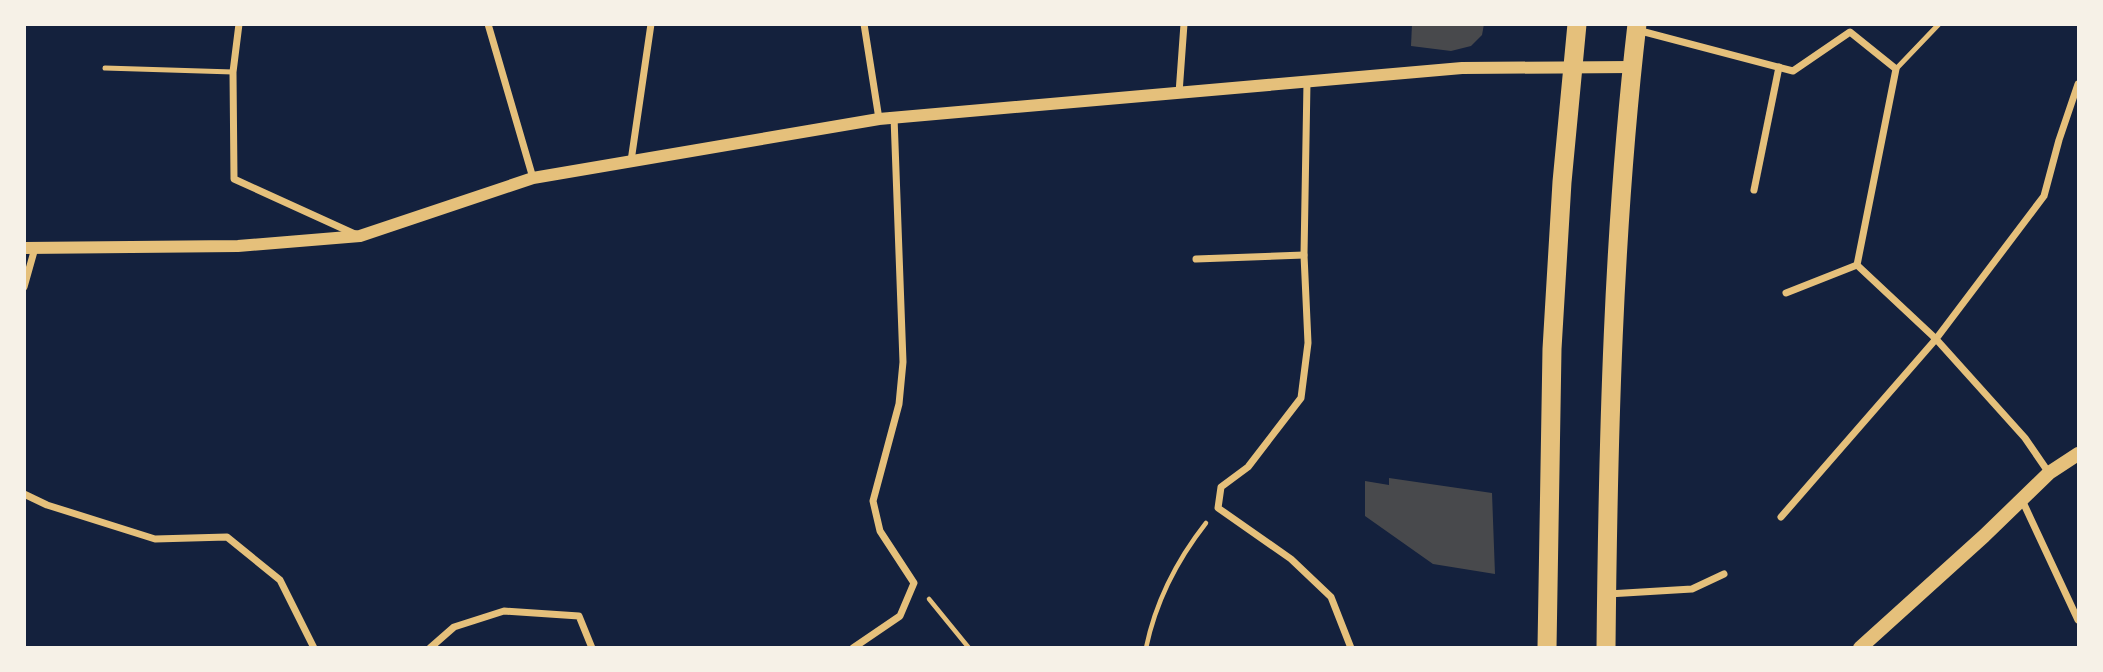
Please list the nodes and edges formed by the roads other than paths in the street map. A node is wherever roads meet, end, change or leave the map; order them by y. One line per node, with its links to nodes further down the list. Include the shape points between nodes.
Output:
1 (239, 24): 16 (street)
2 (488, 24): 23 (street)
3 (650, 24): 22 (street)
4 (864, 24): 21 (street)
5 (1184, 24): 19 (street)
6 (1577, 24): 11 (highway)
7 (1844, 24): 10 (street)
8 (1939, 24): 15 (lane)
9 (1637, 27): 12 (highway); 13 (street)
10 (1850, 32): 13 (street, via 1793,71); 15 (street)
11 (1573, 67): 12 (street); 17 (street, via 1462,68); 47 (highway, via 1552,349)
12 (1632, 67): 39 (highway, via 1616,272)
13 (1779, 67): 24 (street)
14 (105, 68): 16 (lane)
15 (1896, 69): 29 (street)
16 (233, 72): 25 (street, via 234,179)
17 (1307, 82): 19 (street); 27 (street)
18 (2078, 84): 32 (street, via 2044,196)
19 (1179, 93): 20 (street)
20 (894, 117): 21 (street); 45 (street, via 903,362 899,404 873,501 880,531 915,583 900,615)
21 (879, 118): 22 (street)
22 (631, 161): 23 (street)
23 (533, 178): 25 (street)
24 (1754, 190)
25 (360, 236): 26 (street, via 238,246)
26 (30, 248): 30 (street)
27 (1304, 255): 28 (street); 46 (street, via 1308,343 1301,398 1248,467 1221,487 1218,508 1291,559 1331,597)
28 (1196, 259)
29 (1857, 265): 31 (street); 32 (street)
30 (24, 287)
31 (1786, 293)
32 (1936, 339): 34 (street, via 2025,438); 37 (street)
33 (2078, 454): 34 (main road)
34 (2049, 473): 36 (main road)
35 (24, 494): 42 (street, via 155,539 227,537 280,580)
36 (2022, 499): 40 (street); 48 (main road)
37 (1781, 517)
38 (1724, 574): 39 (street, via 1692,589)
39 (1607, 594): 41 (highway)
40 (2078, 620)
41 (1607, 644)
42 (314, 648)
43 (430, 648): 44 (street, via 454,627 504,611 579,616)
44 (592, 648)
45 (853, 648)
46 (1350, 648)
47 (1547, 648)
48 (1860, 648)

